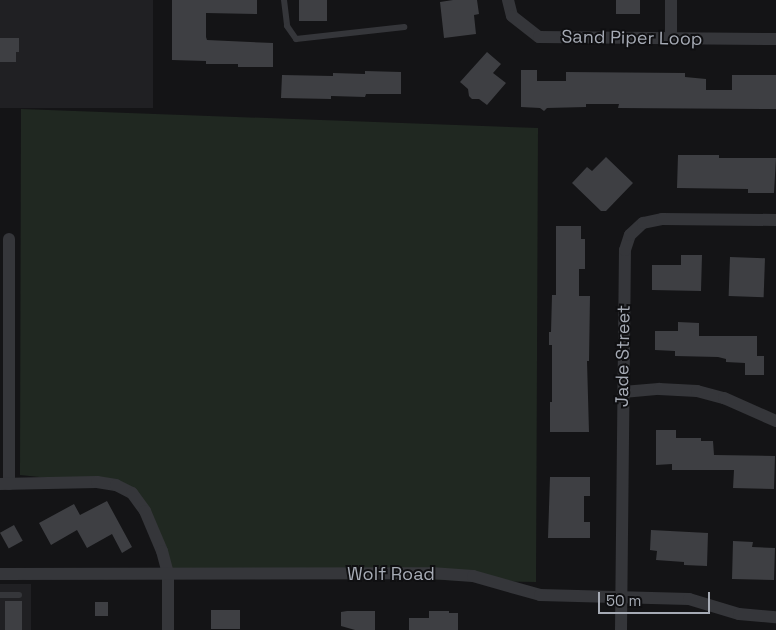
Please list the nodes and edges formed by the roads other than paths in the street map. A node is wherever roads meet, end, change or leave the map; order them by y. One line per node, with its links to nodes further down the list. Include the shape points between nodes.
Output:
1 (284, 0): 4 (lane, via 286,26 296,39)
2 (508, 0): 5 (street, Sand Piper Loop, via 512,16 539,37)
3 (671, 0): 5 (street)
4 (404, 27)
5 (671, 39): 6 (street, Sand Piper Loop)
6 (776, 39)
7 (776, 220): 9 (street, Jade Street, via 662,219 643,223 630,235 625,250)
8 (9, 239): 11 (street)
9 (623, 392): 10 (street, via 659,389 697,391 724,398); 16 (street, Jade Street)
10 (776, 421)
11 (4, 484): 13 (street, via 97,482 116,485 132,493 145,510)
12 (0, 574): 13 (street, Wolf Road)
13 (168, 574): 16 (street, Wolf Road, via 431,573 474,576 540,595); 18 (street)
14 (0, 595): 15 (lane)
15 (20, 595)
16 (621, 599): 17 (street, Wolf Road, via 689,599 739,614); 19 (street, Jade Street)
17 (776, 617)
18 (168, 630)
19 (621, 630)

